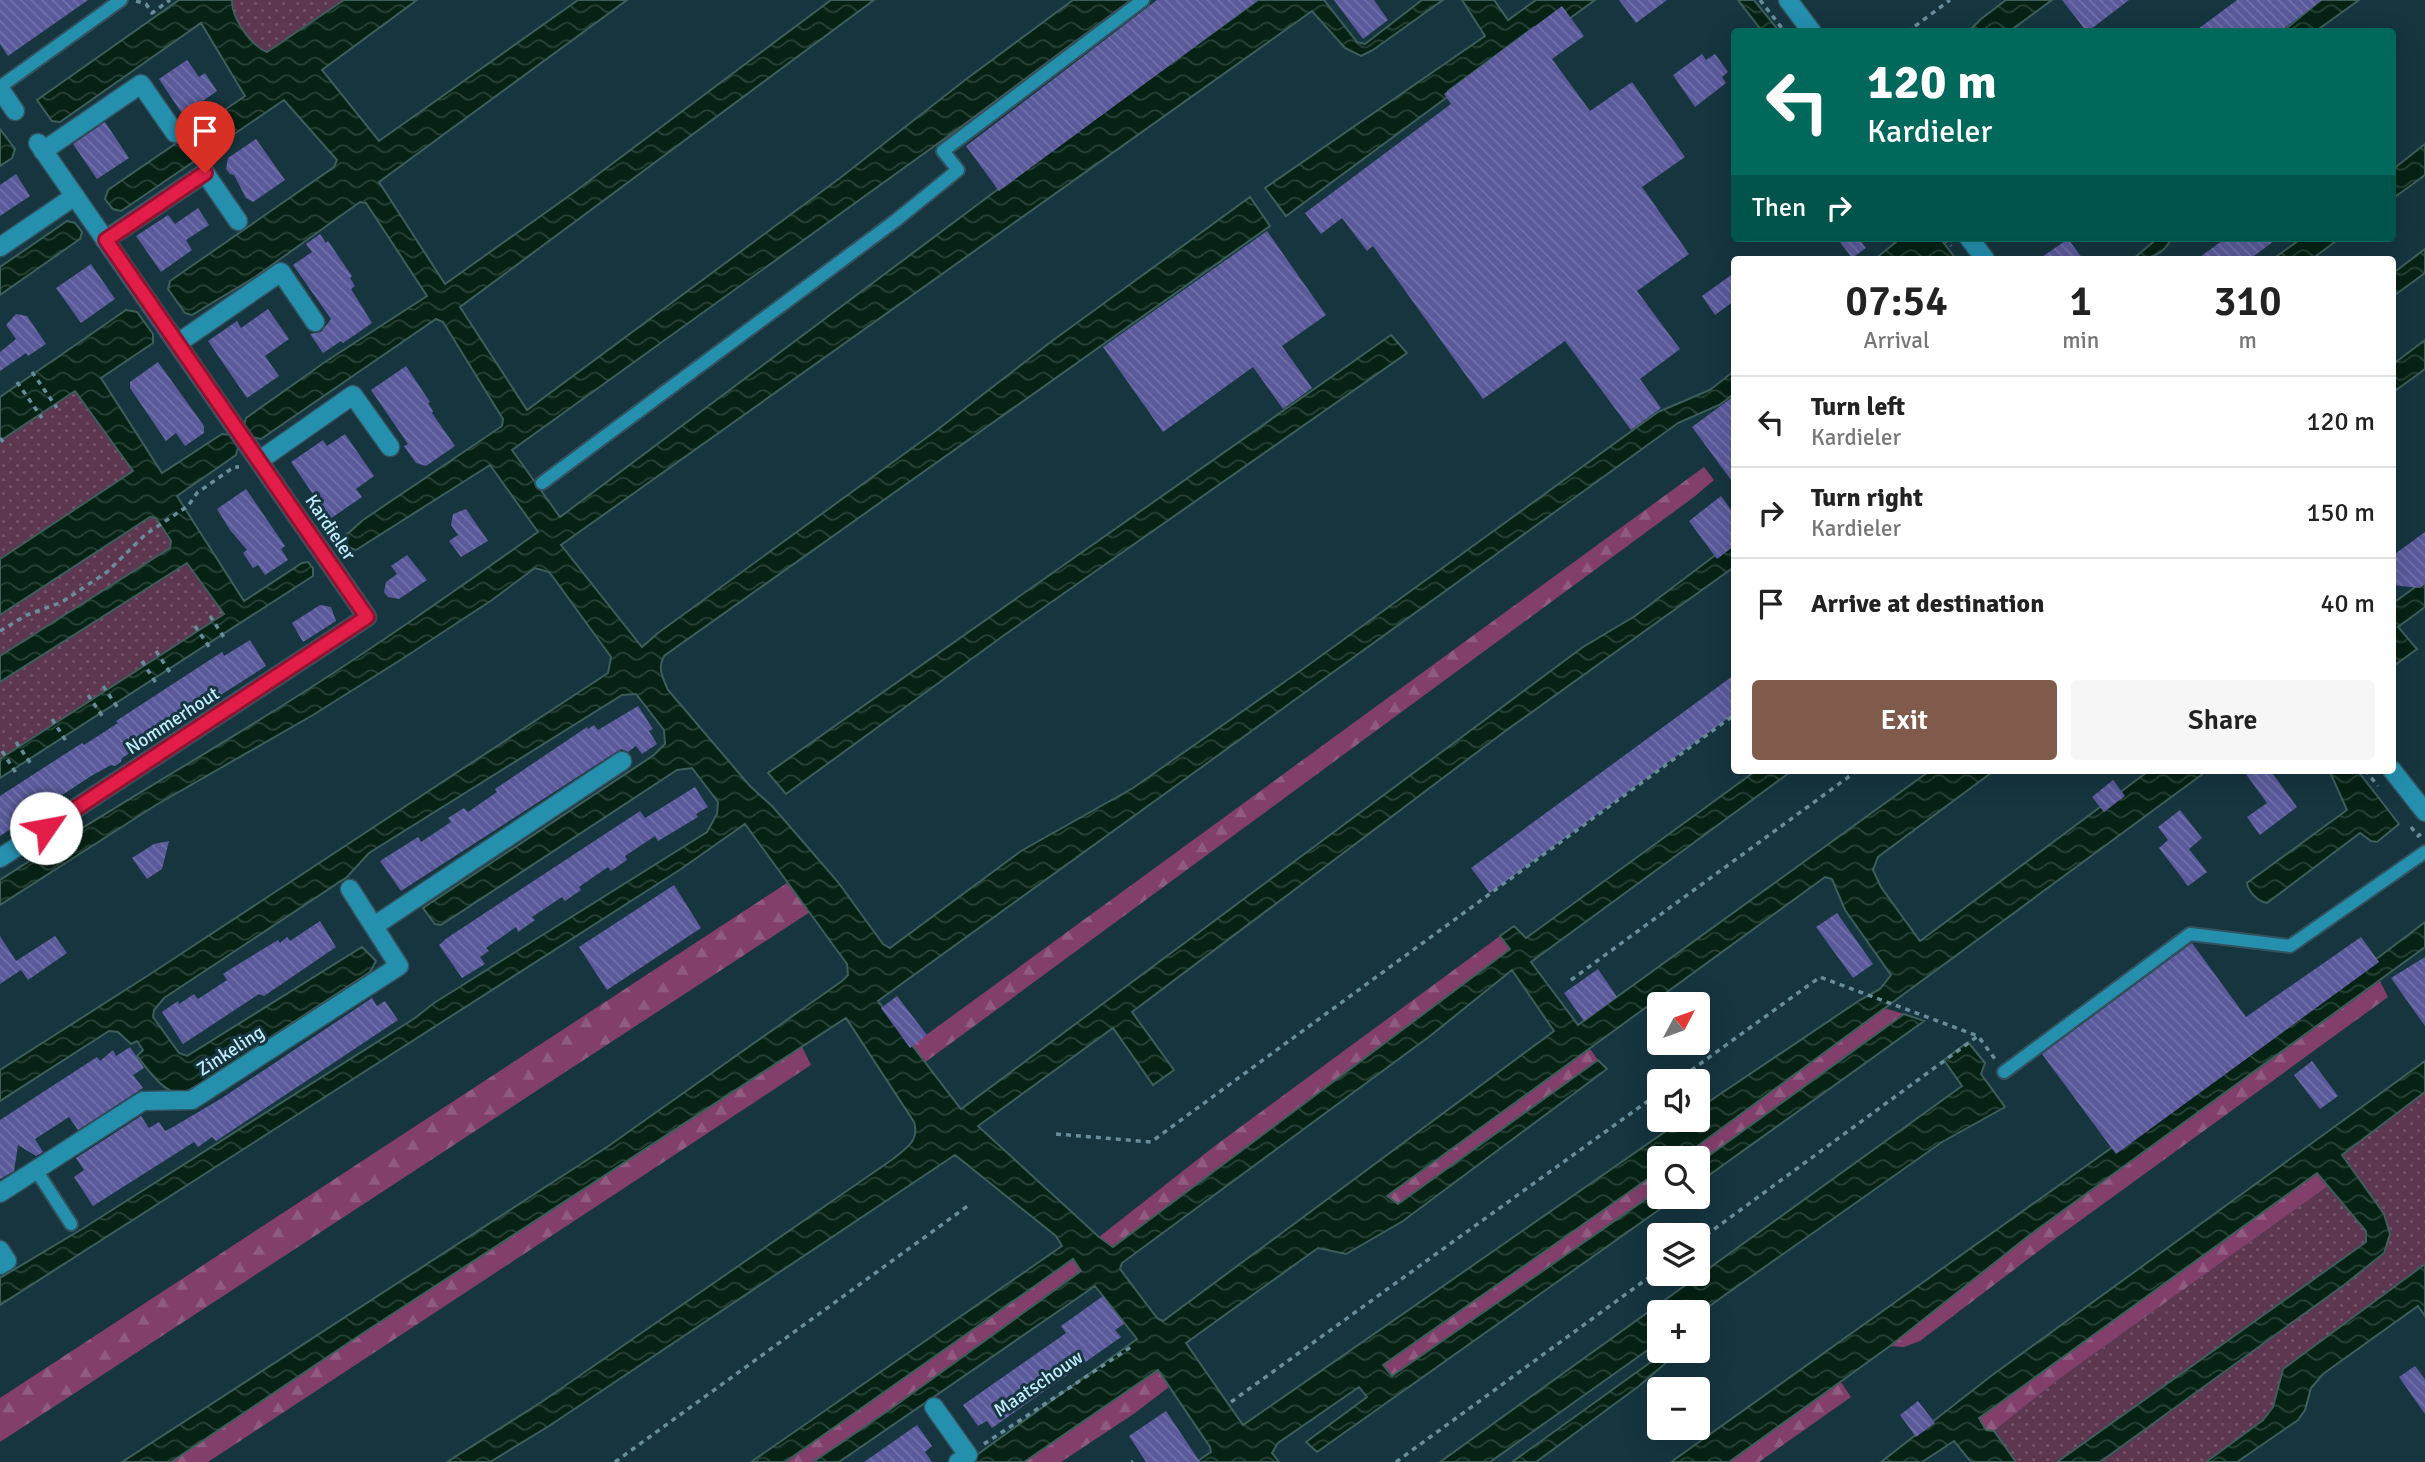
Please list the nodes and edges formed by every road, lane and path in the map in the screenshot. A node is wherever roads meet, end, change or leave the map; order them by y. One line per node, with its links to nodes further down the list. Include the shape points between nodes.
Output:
1 (121, 0): 11 (lane)
2 (130, 0): 3 (path, via 146,4 152,13)
3 (170, 0)
4 (1143, 0): 30 (lane, via 943,150 958,170 895,221)
5 (1760, 0): 8 (path)
6 (1788, 0): 9 (street)
7 (1950, 0): 10 (path)
8 (1782, 28)
9 (1809, 28)
10 (1912, 28)
11 (0, 88): 12 (street)
12 (16, 111)
13 (175, 133): 14 (street, Kardieler, via 141,84 41,147)
14 (75, 196): 16 (street, Kardieler); 18 (street)
15 (238, 221): 16 (street, via 205,173)
16 (106, 240): 21 (street, Kardieler)
17 (1972, 242): 19 (street)
18 (0, 247)
19 (1983, 256)
20 (315, 322): 21 (street, via 281,272)
21 (178, 343): 29 (street, Kardieler)
22 (32, 372): 24 (path)
23 (17, 382): 25 (path)
24 (57, 408)
25 (43, 418)
26 (0, 438): 27 (path)
27 (4, 443)
28 (390, 447): 29 (street, via 353,394)
29 (260, 460): 32 (street, Kardieler); 34 (path, via 247,469 234,467 197,493 188,506 134,544 107,572 62,602)
30 (542, 483)
31 (210, 617): 35 (path)
32 (367, 617): 57 (street, Nommerhout)
33 (195, 626): 36 (path)
34 (0, 631)
35 (225, 639)
36 (210, 648)
37 (156, 651): 39 (path)
38 (142, 661): 40 (path)
39 (171, 674)
40 (156, 683)
41 (103, 686): 43 (path)
42 (88, 695): 44 (path)
43 (118, 708)
44 (103, 718)
45 (1731, 718): 65 (path, via 1151,1142)
46 (52, 719): 47 (path)
47 (66, 741)
48 (16, 742): 51 (path)
49 (2, 751): 52 (path)
50 (621, 761): 59 (street)
51 (31, 764)
52 (16, 773)
53 (1853, 774): 60 (path)
54 (2395, 774): 55 (street)
55 (2425, 812)
56 (2425, 852): 63 (lane, via 2290,946 2190,934)
57 (0, 858)
58 (350, 888): 59 (street, Zinkeling)
59 (373, 926): 66 (street, Zinkeling, via 399,967 192,1100 143,1101)
60 (1572, 980)
61 (1978, 1036): 62 (path, via 1820,977); 63 (path); 70 (path)
62 (1693, 1069)
63 (2004, 1072)
64 (1647, 1102): 75 (path)
65 (1056, 1134)
66 (36, 1170): 67 (street, Zinkeling); 69 (lane)
67 (0, 1193)
68 (969, 1205): 78 (path)
69 (71, 1224)
70 (1710, 1232)
71 (0, 1250): 72 (street, via 7,1261)
72 (0, 1265)
73 (1647, 1279): 79 (path)
74 (1131, 1347): 77 (path, Maatschouw)
75 (1231, 1402)
76 (934, 1407): 77 (street)
77 (963, 1459)
78 (615, 1462)
79 (1396, 1462)

